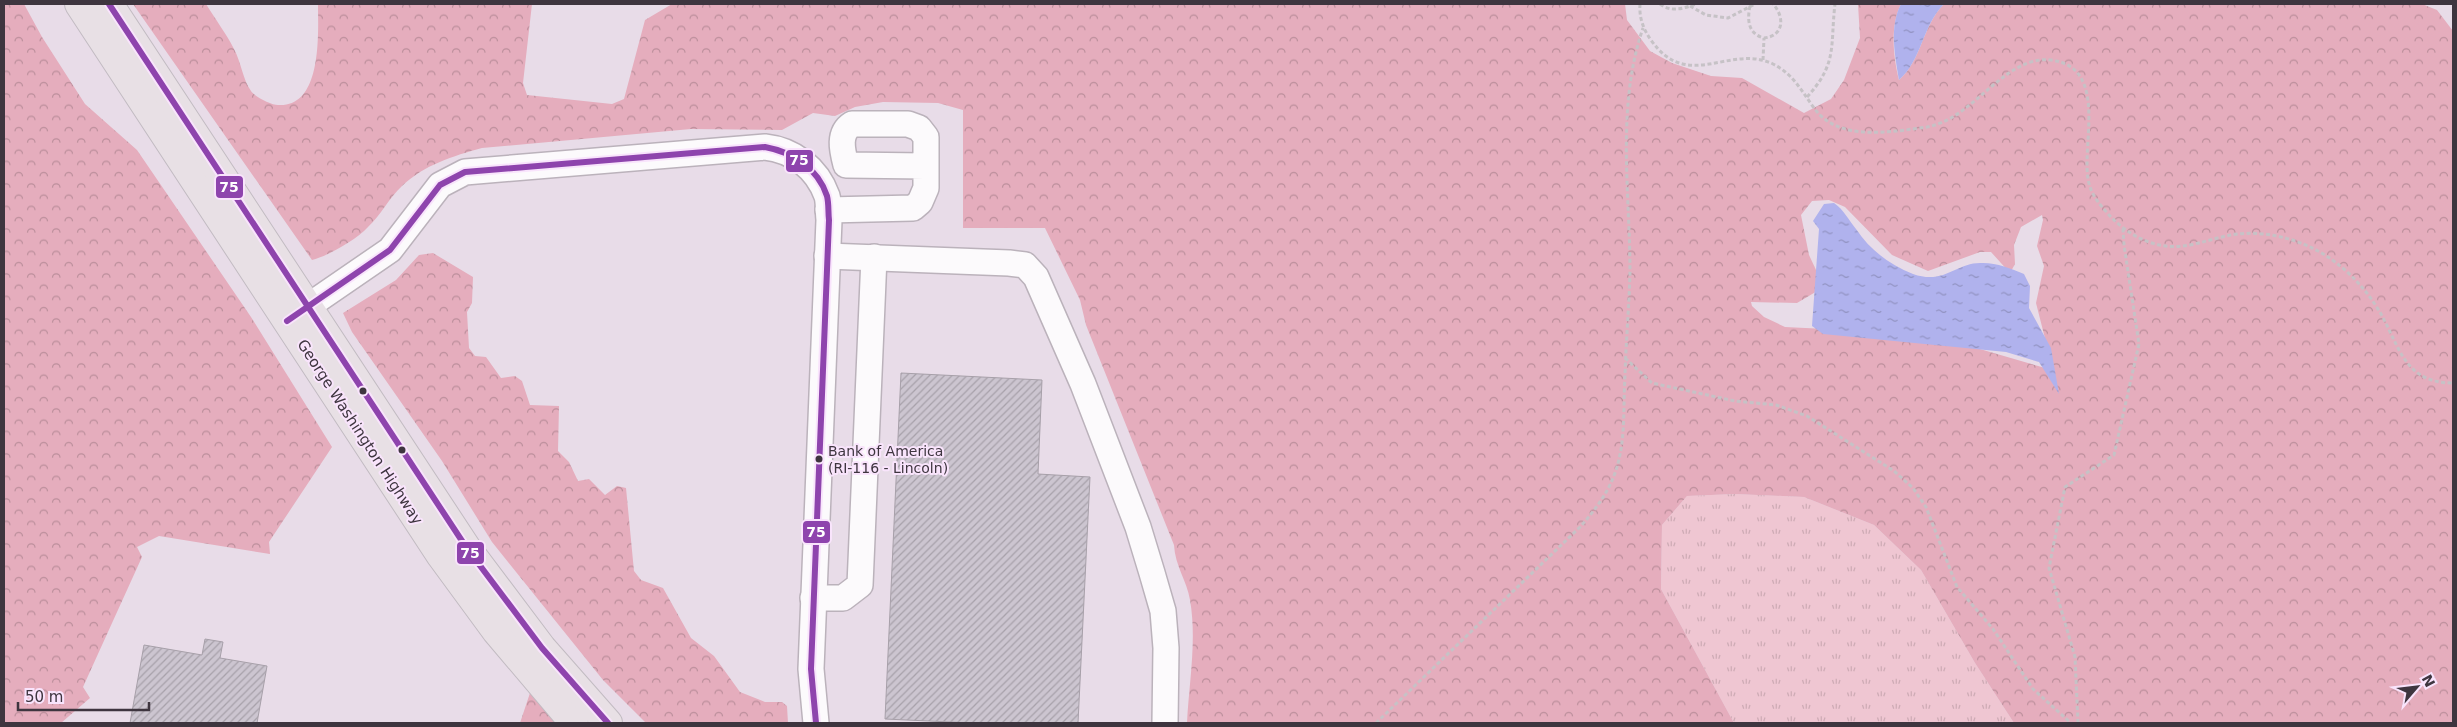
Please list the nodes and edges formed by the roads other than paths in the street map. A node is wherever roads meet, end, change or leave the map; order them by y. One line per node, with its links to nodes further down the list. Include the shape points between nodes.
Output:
1 (79, 4): 7 (main road, George Washington Highway)
2 (109, 4): 7 (main road, George Washington Highway)
3 (925, 166): 3 (street, via 926,138 920,128 908,124 852,124 845,128 843,155 846,165); 4 (street, via 926,188 920,202 913,208)
4 (828, 210): 5 (street); 7 (street, via 827,197 816,176 801,160 786,151 765,147 465,172 440,185 390,250)
5 (827, 256): 6 (street); 8 (street)
6 (874, 258): 8 (street, via 860,585 844,598); 12 (street, via 1010,263 1025,265 1036,277 1083,384 1138,527 1163,611)
7 (297, 314): 9 (main road, George Washington Highway, via 463,587 516,656); 10 (main road, George Washington Highway, via 484,573 542,648)
8 (813, 598): 11 (street, via 811,670)
9 (574, 723)
10 (608, 723)
11 (816, 723)
12 (1165, 723)

